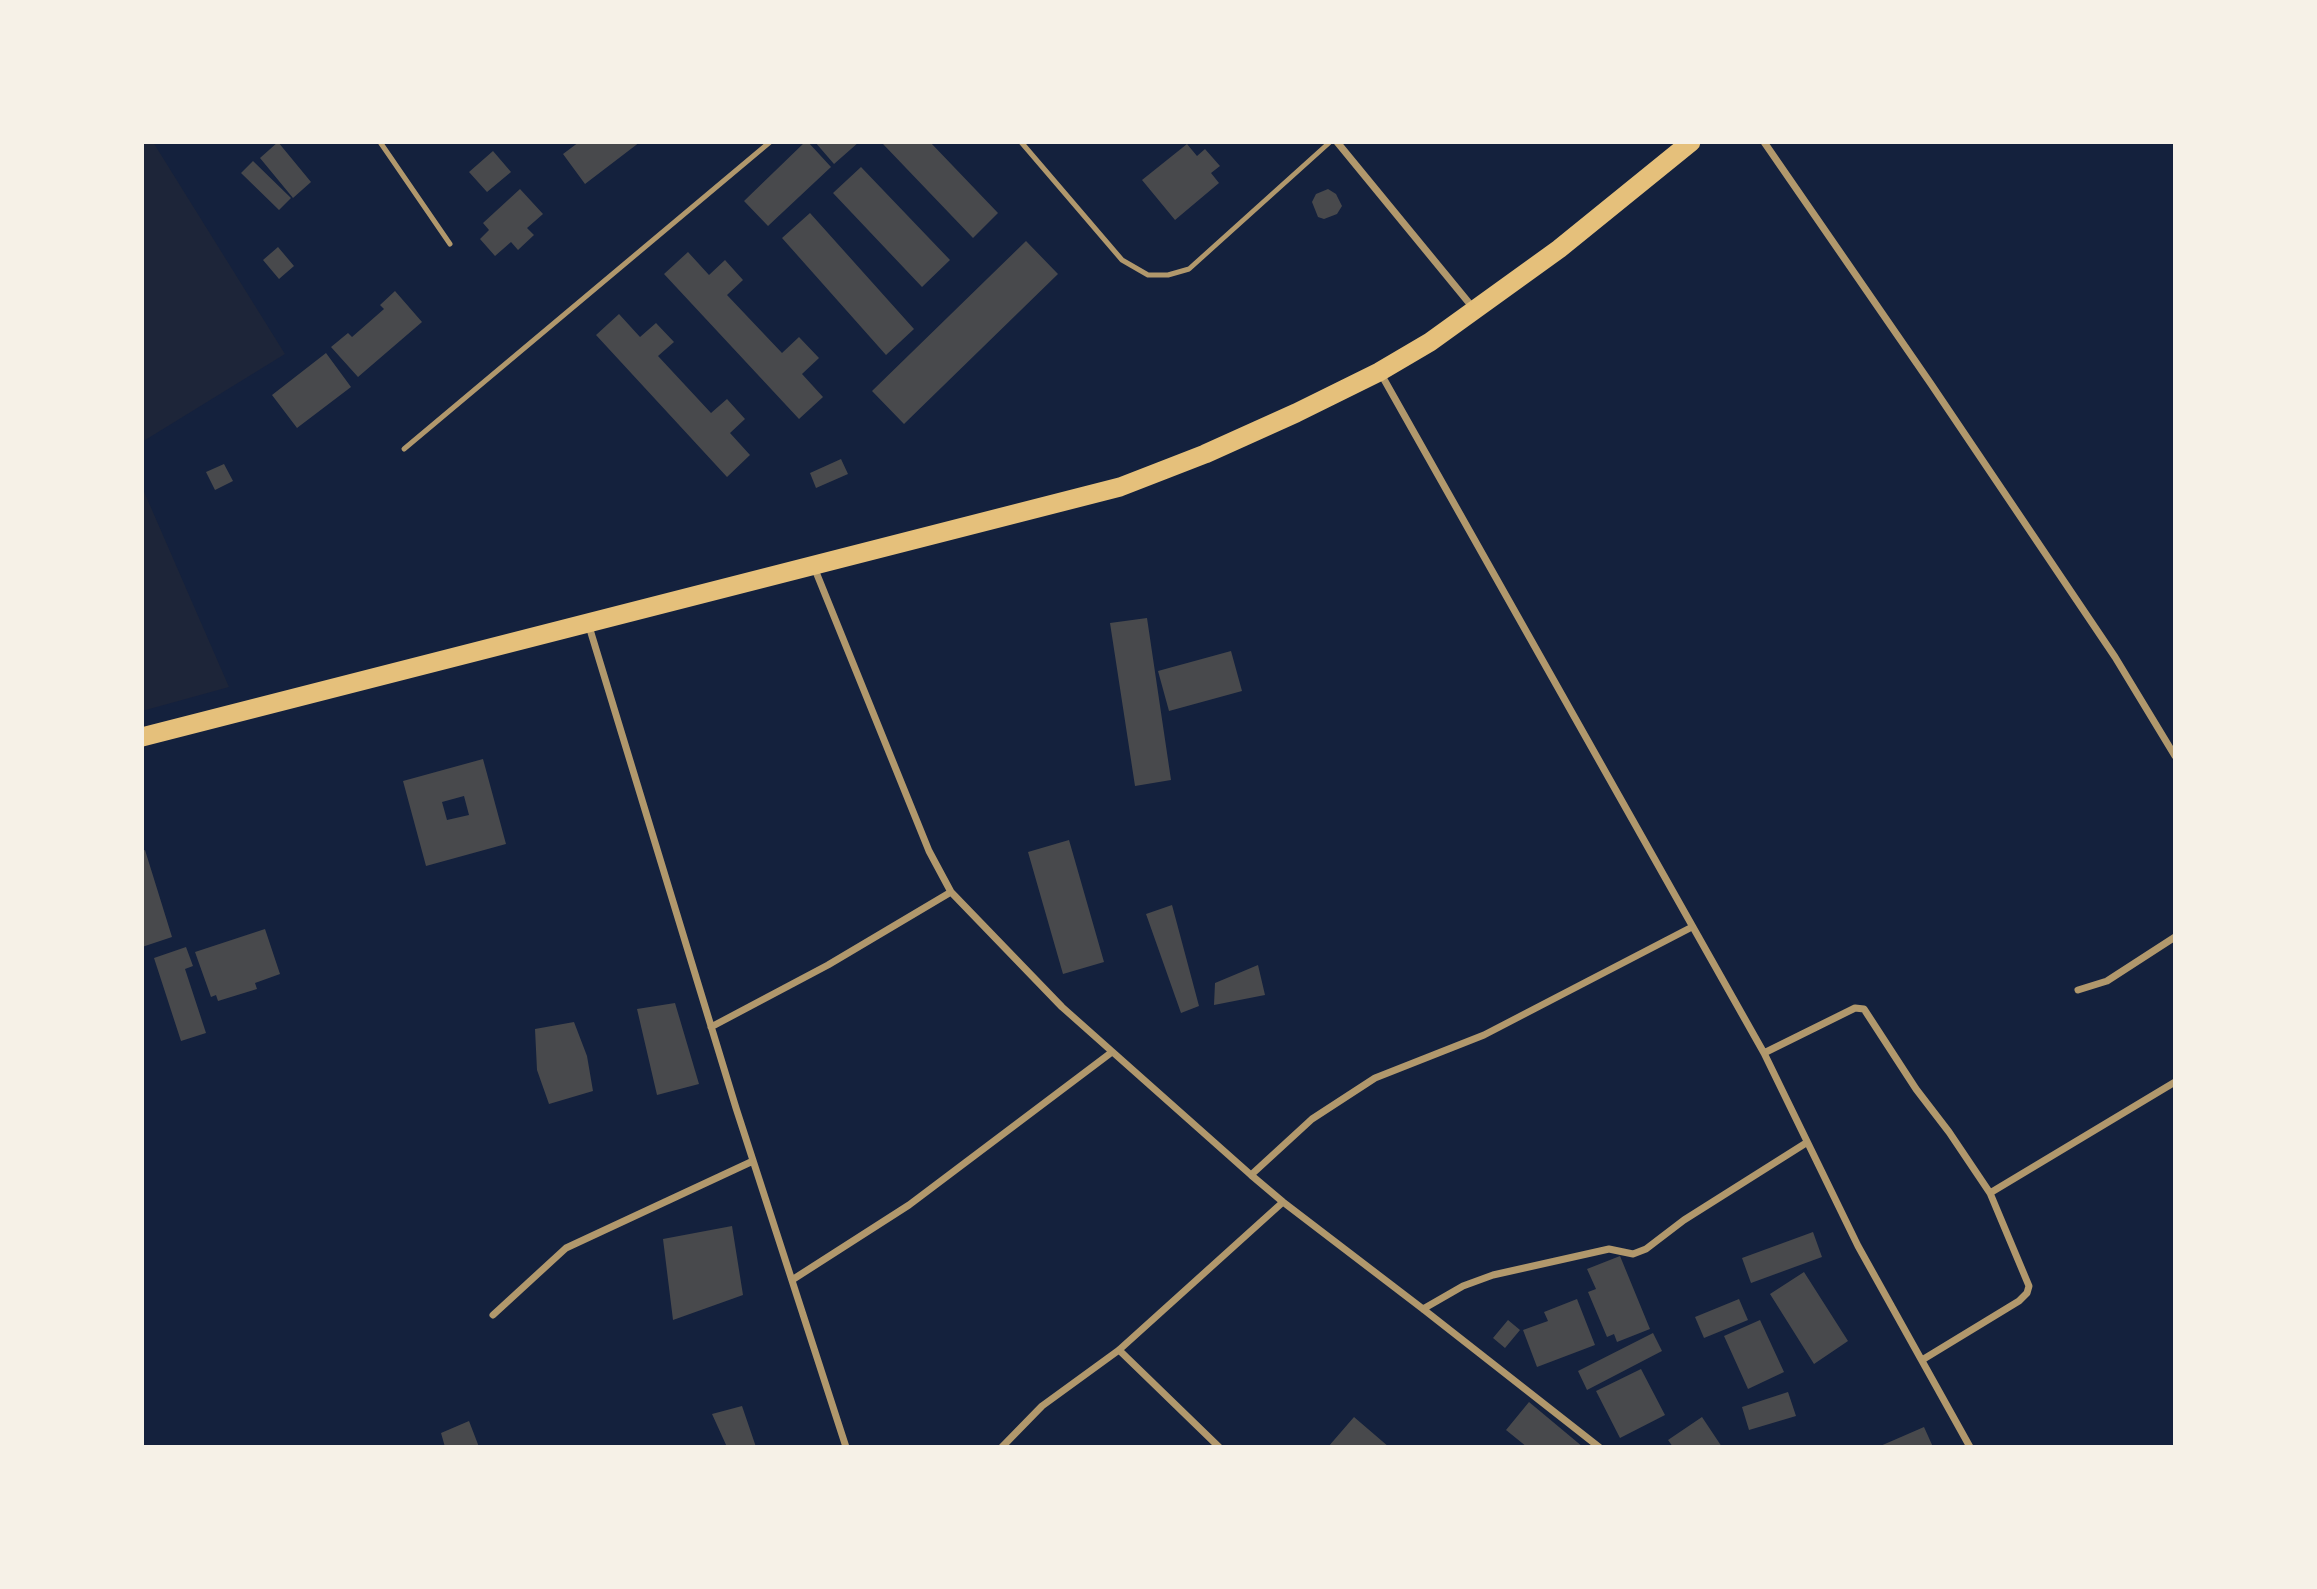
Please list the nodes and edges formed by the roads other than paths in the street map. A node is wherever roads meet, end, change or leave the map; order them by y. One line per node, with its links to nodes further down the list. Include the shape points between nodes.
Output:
1 (380, 142): 8 (lane)
2 (770, 142): 11 (lane)
3 (1021, 142): 4 (lane, via 1122,260 1148,275 1189,269)
4 (1330, 142)
5 (1337, 142): 9 (street)
6 (1691, 142): 9 (highway, via 1586,229)
7 (1764, 142): 15 (street, via 2115,657)
8 (450, 244)
9 (1475, 310): 10 (highway)
10 (1380, 372): 12 (highway, via 1205,454 1120,487); 17 (street)
11 (404, 449)
12 (814, 567): 13 (highway); 16 (street, via 929,851)
13 (588, 623): 14 (highway); 20 (street)
14 (142, 737)
15 (2175, 756)
16 (951, 892): 20 (street); 21 (street)
17 (1692, 927): 22 (street); 26 (street, via 1484,1035 1375,1078 1312,1119)
18 (2175, 937): 19 (street, via 2107,981)
19 (2078, 990)
20 (711, 1027): 25 (street)
21 (1112, 1052): 26 (street); 29 (street, via 909,1205)
22 (1764, 1053): 24 (street); 27 (street, via 1855,1008 1864,1009)
23 (2175, 1082): 27 (street)
24 (1806, 1143): 30 (street, via 1646,1250 1633,1254 1609,1249 1493,1275); 33 (street)
25 (753, 1161): 29 (street); 31 (street, via 566,1248)
26 (1251, 1175): 28 (street)
27 (1990, 1194): 33 (street, via 2029,1286 2027,1293)
28 (1283, 1202): 30 (street); 32 (street)
29 (792, 1280): 34 (street)
30 (1423, 1309): 37 (street)
31 (493, 1315)
32 (1119, 1350): 35 (street, via 1042,1406); 36 (street)
33 (1922, 1360): 38 (street)
34 (846, 1447)
35 (1002, 1447)
36 (1219, 1447)
37 (1599, 1447)
38 (1970, 1447)

